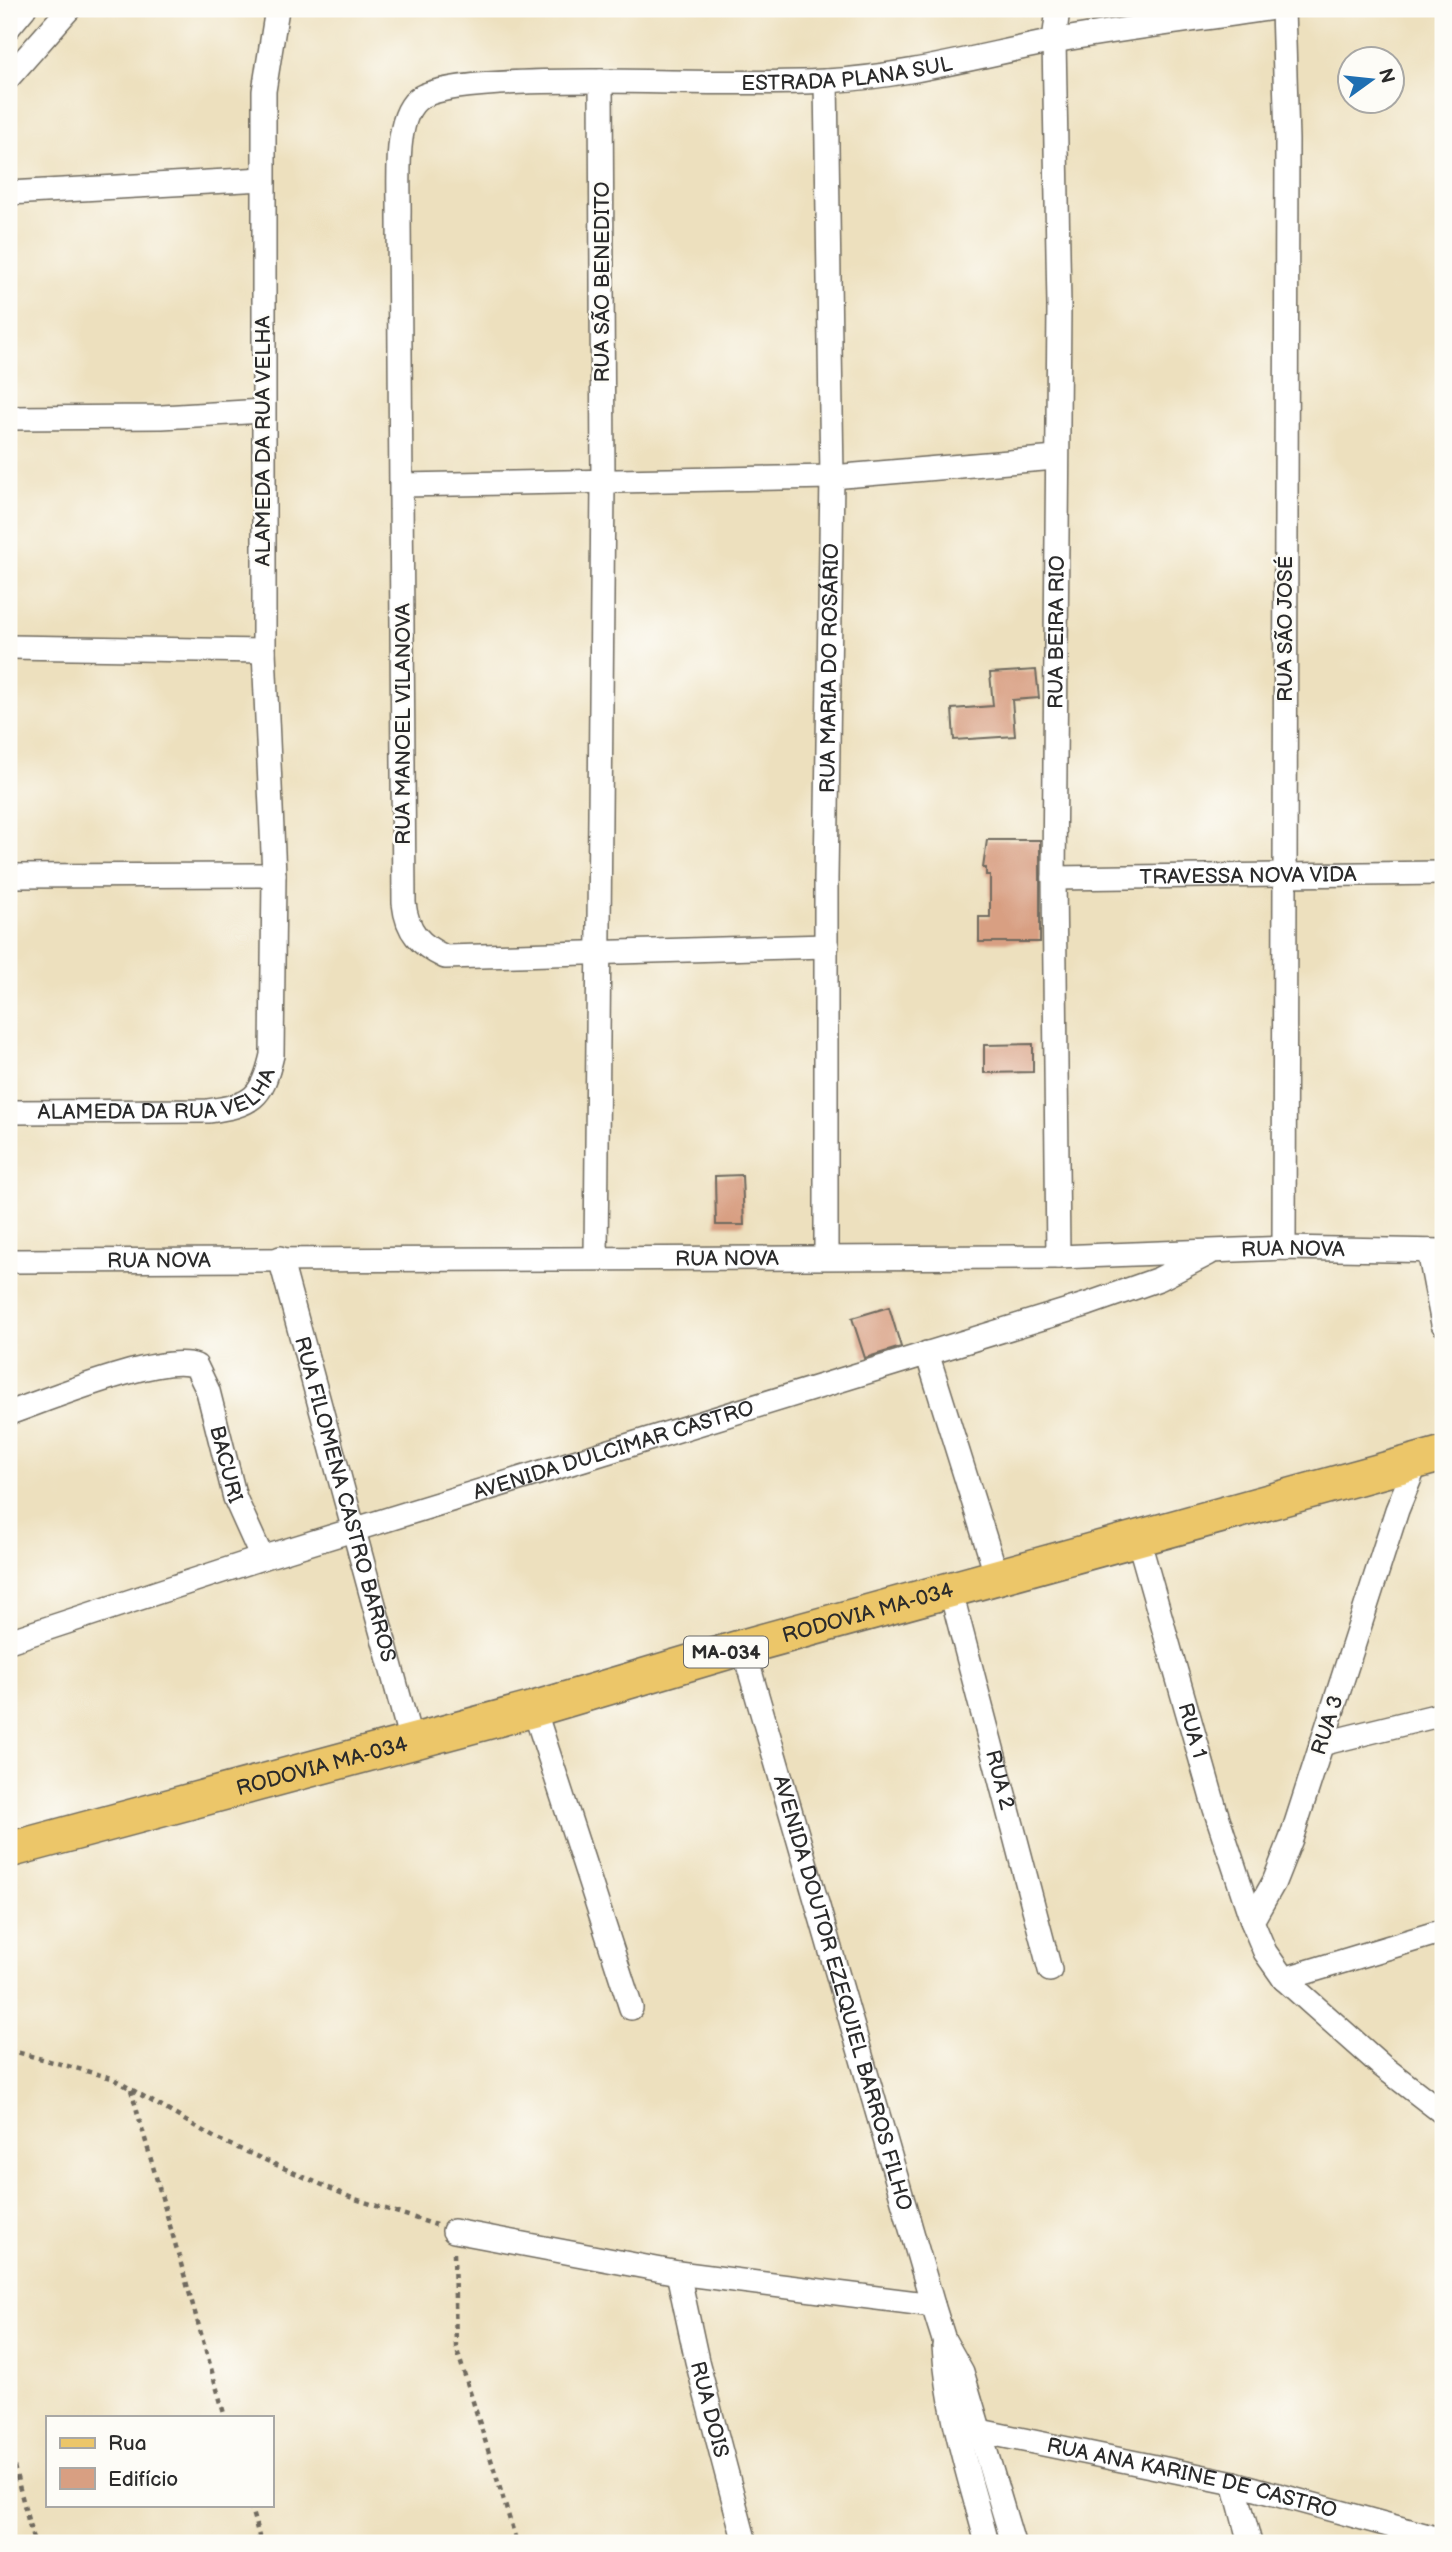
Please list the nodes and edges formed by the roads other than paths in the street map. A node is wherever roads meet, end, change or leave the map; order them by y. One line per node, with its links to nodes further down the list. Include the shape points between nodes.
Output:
1 (24, 9): 7 (street)
2 (69, 9): 9 (street)
3 (277, 9): 13 (street, ALAMEDA DA RUA VELHA, via 264,91)
4 (1058, 9): 8 (street, RUA BEIRA RIO)
5 (1268, 9): 8 (street, ESTRADA PLANA SUL)
6 (1283, 9): 26 (street, RUA SÃO JOSÉ, via 1287,140)
7 (9, 27)
8 (1054, 41): 11 (street, ESTRADA PLANA SUL, via 932,66); 17 (street, RUA BEIRA RIO, via 1059,306)
9 (9, 77)
10 (601, 81): 11 (street, ESTRADA PLANA SUL); 12 (street, ESTRADA PLANA SUL, via 473,87); 19 (street, RUA SÃO BENEDITO)
11 (826, 81): 18 (street, RUA MARIA DO ROSÁRIO)
12 (422, 97): 20 (street, RUA MANOEL VILANOVA, via 404,117 400,140)
13 (263, 179): 14 (street); 15 (street, ALAMEDA DA RUA VELHA)
14 (9, 193)
15 (263, 411): 16 (street); 22 (street, ALAMEDA DA RUA VELHA)
16 (9, 418)
17 (1056, 458): 18 (street); 27 (street, RUA BEIRA RIO)
18 (832, 477): 19 (street); 28 (street, RUA MARIA DO ROSÁRIO)
19 (603, 483): 20 (street); 29 (street, RUA SÃO BENEDITO)
20 (403, 485): 29 (street, RUA MANOEL VILANOVA, via 406,920 415,938 446,957)
21 (9, 646): 22 (street)
22 (264, 650): 24 (street, ALAMEDA DA RUA VELHA)
23 (1443, 873): 26 (street, TRAVESSA NOVA VIDA)
24 (274, 875): 25 (street); 30 (street, ALAMEDA DA RUA VELHA, via 272,1055 262,1090 253,1100 208,1111)
25 (9, 876)
26 (1284, 877): 27 (street, TRAVESSA NOVA VIDA); 31 (street, RUA SÃO JOSÉ)
27 (1054, 878): 35 (street, RUA BEIRA RIO)
28 (827, 946): 29 (street, RUA MANOEL VILANOVA); 34 (street, RUA MARIA DO ROSÁRIO)
29 (600, 951): 37 (street, RUA SÃO BENEDITO)
30 (9, 1112)
31 (1284, 1248): 32 (street, RUA NOVA); 33 (street, RUA NOVA)
32 (1214, 1251): 35 (street, RUA NOVA); 40 (street, AVENIDA DULCIMAR CASTRO, via 1159,1279)
33 (1436, 1251): 39 (street)
34 (826, 1256): 35 (street, RUA NOVA); 37 (street, RUA NOVA)
35 (1058, 1257)
36 (279, 1258): 37 (street, RUA NOVA); 38 (street, RUA NOVA); 43 (street, RUA FILOMENA CASTRO BARROS)
37 (596, 1258)
38 (9, 1261)
39 (1443, 1324)
40 (928, 1353): 43 (street, AVENIDA DULCIMAR CASTRO); 46 (street)
41 (9, 1413): 45 (street, BACURI, via 153,1366 185,1362 196,1366 208,1391 235,1498)
42 (1430, 1458): 44 (main road, RODOVIA MA-034 / MA-034); 53 (street, RUA 3, via 1397,1510)
43 (354, 1532): 45 (street, AVENIDA DULCIMAR CASTRO); 52 (street, RUA FILOMENA CASTRO BARROS)
44 (1138, 1538): 46 (main road, RODOVIA MA-034 / MA-034); 55 (street, RUA 1, via 1215,1809)
45 (262, 1558): 48 (street, AVENIDA DULCIMAR CASTRO)
46 (997, 1577): 47 (main road, RODOVIA MA-034 / MA-034)
47 (951, 1592): 49 (main road, RODOVIA MA-034 / MA-034); 57 (street, RUA 2)
48 (9, 1641)
49 (743, 1647): 50 (main road, RODOVIA MA-034 / MA-034); 63 (street, AVENIDA DOUTOR EZEQUIEL BARROS FILHO)
50 (534, 1709): 52 (main road, RODOVIA MA-034 / MA-034); 59 (street)
51 (1443, 1714): 53 (street)
52 (411, 1741): 54 (main road, RODOVIA MA-034 / MA-034)
53 (1321, 1744): 55 (street, RUA 3, via 1291,1839)
54 (9, 1850)
55 (1252, 1921): 58 (street, via 1265,1952)
56 (1443, 1931): 58 (street)
57 (1050, 1970)
58 (1284, 1979): 60 (street)
59 (631, 2008)
60 (1443, 2113)
61 (454, 2231): 62 (street)
62 (678, 2273): 63 (street); 68 (street, RUA DOIS)
63 (933, 2305): 64 (street, AVENIDA DOUTOR EZEQUIEL BARROS FILHO)
64 (944, 2340): 65 (street, AVENIDA DOUTOR EZEQUIEL BARROS FILHO, via 962,2372); 69 (street, AVENIDA DOUTOR EZEQUIEL BARROS FILHO, via 946,2379)
65 (980, 2431): 66 (street, RUA ANA KARINE DE CASTRO); 70 (street, AVENIDA DOUTOR EZEQUIEL BARROS FILHO)
66 (1234, 2483): 67 (street, RUA ANA KARINE DE CASTRO); 71 (street)
67 (1443, 2540)
68 (745, 2543)
69 (987, 2543)
70 (1013, 2543)
71 (1250, 2543)

